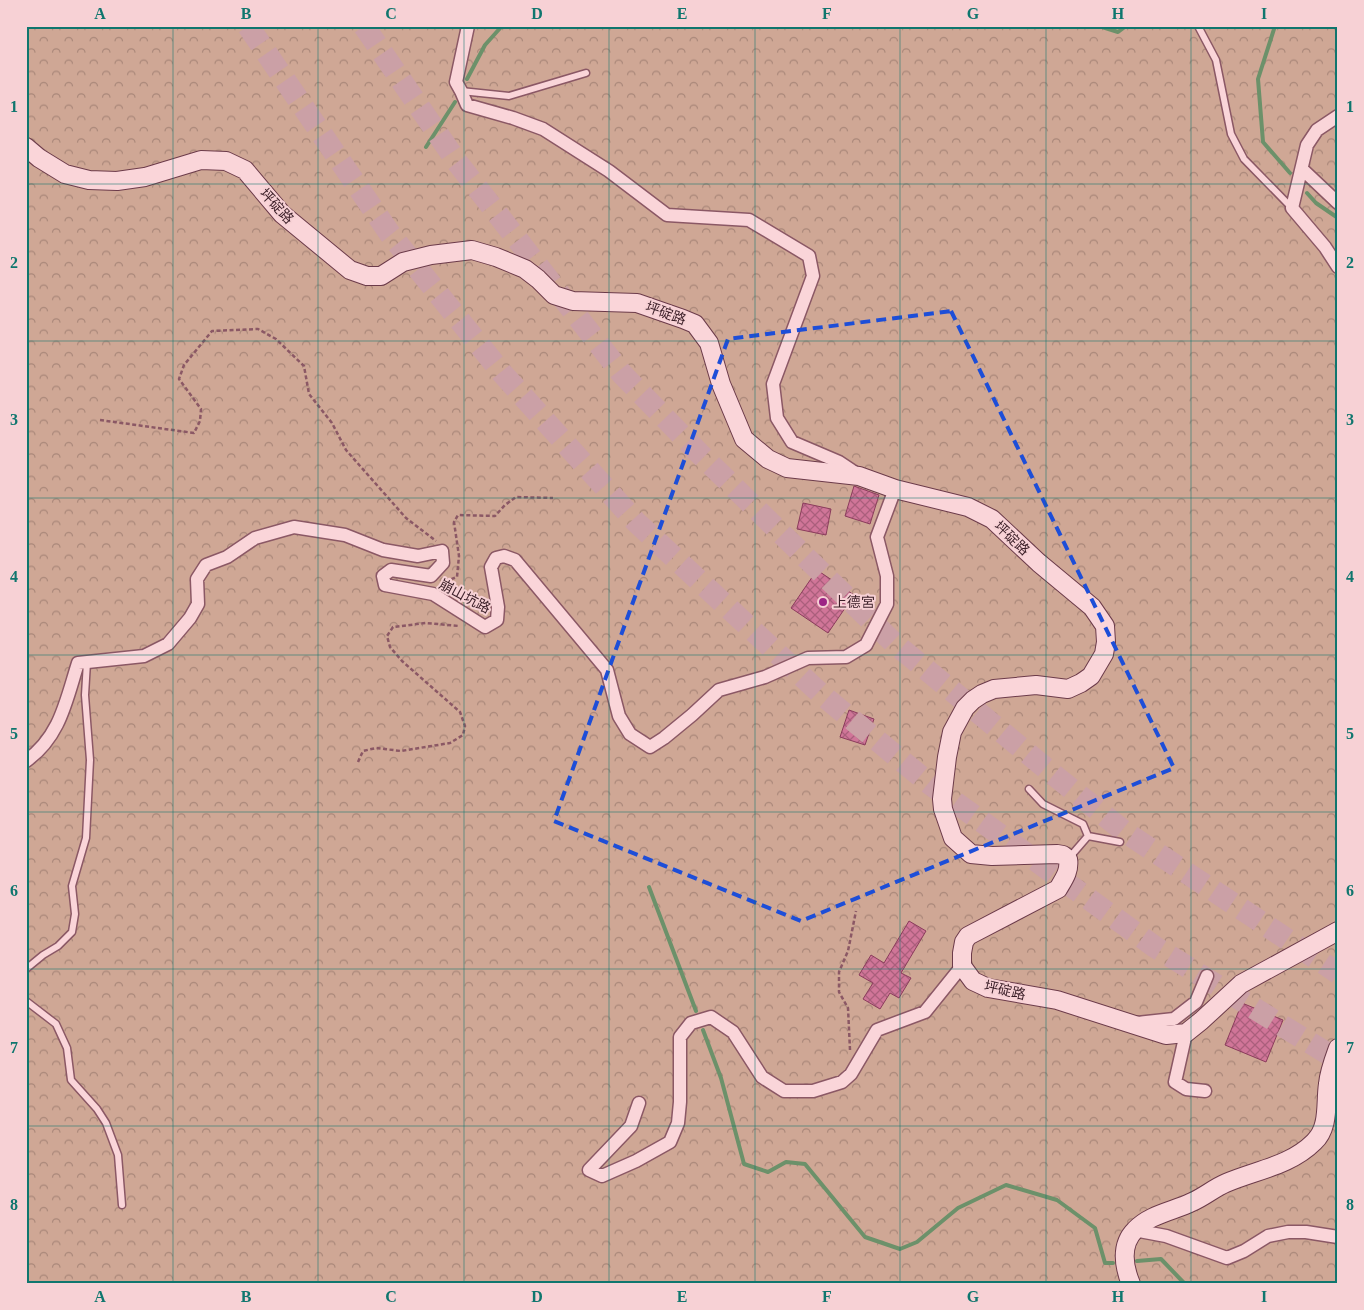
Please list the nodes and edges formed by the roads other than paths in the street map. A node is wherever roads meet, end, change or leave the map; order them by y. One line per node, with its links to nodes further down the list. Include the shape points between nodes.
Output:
1 (468, 26): 4 (street, via 456,82)
2 (1198, 26): 9 (lane, via 1216,60 1231,134 1244,159)
3 (586, 73): 4 (lane, via 509,96)
4 (461, 91): 11 (street, via 466,105 543,129 609,171 667,215 749,220 809,256 813,276 773,384 776,418 792,442 839,462)
5 (1338, 116): 7 (street, via 1317,130 1306,145)
6 (26, 147): 11 (main road, 坪碇路, via 65,174 90,180 145,177 201,160 226,162 245,170 282,214 350,270 367,276 381,276 403,262 431,255 472,250 525,269 554,295 572,302 637,303 683,318 695,324 709,343 721,384 744,439 768,459 787,468)
7 (1302, 169): 8 (street); 9 (street)
8 (1338, 203)
9 (1292, 208): 10 (street, via 1325,246)
10 (1338, 267)
11 (859, 476): 12 (main road, 坪碇路)
12 (895, 489): 13 (street, 崩山坑路, via 877,537 887,576 887,604 866,645 846,657 808,658 765,677 719,690 650,747 630,734 619,716 607,670 515,560 504,556 496,558 491,567 497,620 486,627 433,594 386,585 383,576 391,570 431,576 443,563 442,551 418,556 383,550 345,535 294,527 255,538 227,557 206,565 197,579 198,604 168,644 144,656); 18 (main road, 坪碇路, via 968,507 992,519 1092,607 1105,626 1104,654 1091,676 1068,689 1036,685 994,689 982,694 965,708 952,732 947,757 943,809 953,838 959,845 971,854 1056,854)
13 (87, 662): 14 (street, via 78,663 61,718 40,751); 21 (lane, via 85,695 90,760 86,838 72,886 76,914 72,932)
14 (26, 761)
15 (1029, 789): 16 (lane, via 1043,804 1083,824)
16 (1088, 836): 17 (lane); 18 (lane)
17 (1120, 842)
18 (1068, 859): 20 (main road, via 1069,866 1058,889 968,936 964,942)
19 (1338, 931): 25 (main road, via 1241,984)
20 (962, 966): 24 (main road, 坪碇路, via 972,981 988,988 1057,1000); 28 (street, via 925,1012 877,1030 851,1074 842,1082 813,1091 784,1091 762,1077 733,1032 711,1017 691,1023 680,1037 680,1102 678,1123 670,1142 602,1176 590,1170 631,1126)
21 (26, 969)
22 (1207, 976): 24 (street, via 1196,1002 1174,1019)
23 (26, 1001): 29 (lane, via 56,1024 67,1048 71,1080 106,1123 118,1155)
24 (1132, 1024): 25 (main road, 坪碇路, via 1166,1035)
25 (1186, 1033): 27 (street, via 1175,1082 1186,1089)
26 (1338, 1048): 30 (main road, via 1328,1084 1328,1110 1322,1130 1299,1156 1225,1183 1192,1202 1155,1216)
27 (1205, 1091)
28 (639, 1103)
29 (122, 1205)
30 (1134, 1230): 31 (street, via 1166,1236 1227,1258 1268,1236 1282,1233 1306,1232); 32 (main road, via 1124,1256 1126,1273)
31 (1338, 1237)
32 (1132, 1284)

